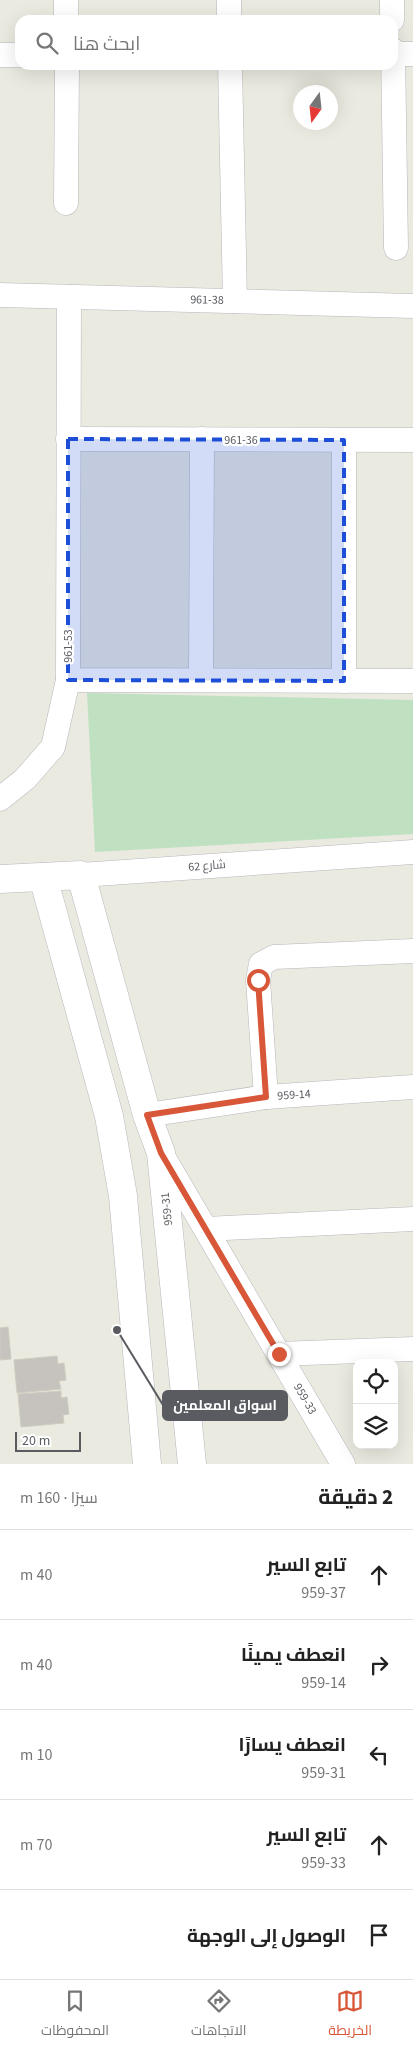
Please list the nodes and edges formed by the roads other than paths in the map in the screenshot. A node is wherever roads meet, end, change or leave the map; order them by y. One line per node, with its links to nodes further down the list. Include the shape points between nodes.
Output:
1 (66, 0): 4 (street)
2 (229, 0): 5 (street)
3 (392, 0): 6 (street)
4 (66, 15)
5 (229, 15)
6 (392, 15)
7 (398, 53): 8 (street)
8 (413, 54)
9 (0, 55): 10 (street)
10 (15, 55)
11 (67, 70): 14 (street)
12 (230, 70): 18 (street)
13 (393, 70): 15 (street)
14 (66, 202)
15 (396, 248)
16 (0, 295): 17 (street, 961-38)
17 (69, 297): 18 (street, 961-38); 20 (street, 961-53)
18 (235, 301): 19 (street, 961-38)
19 (413, 306)
20 (68, 439): 21 (street, 961-36); 24 (street, 961-53)
21 (202, 439): 22 (street, 961-36); 25 (street)
22 (344, 440): 23 (street, 961-36); 26 (street)
23 (413, 440)
24 (68, 680): 25 (street, 961-53); 28 (street, via 53,747 25,779)
25 (201, 680): 26 (street, 961-53)
26 (344, 681): 27 (street, 961-53)
27 (413, 681)
28 (0, 799)
29 (413, 852): 30 (street, شارع 62)
30 (81, 875): 31 (street, شارع 62); 36 (street, 959-31)
31 (43, 877): 32 (street, شارع 62); 42 (street, via 109,1116 123,1196)
32 (0, 879)
33 (413, 951): 35 (street, via 274,957 261,964 258,980)
34 (413, 1087): 35 (street, 959-14)
35 (266, 1097): 36 (street, 959-14)
36 (147, 1115): 37 (street, 959-31)
37 (161, 1153): 39 (street, 959-33); 43 (street, 959-31)
38 (413, 1219): 39 (street)
39 (206, 1229): 41 (street, 959-33)
40 (413, 1349): 41 (street)
41 (279, 1354): 44 (street, 959-33)
42 (147, 1464)
43 (192, 1464)
44 (343, 1464)

